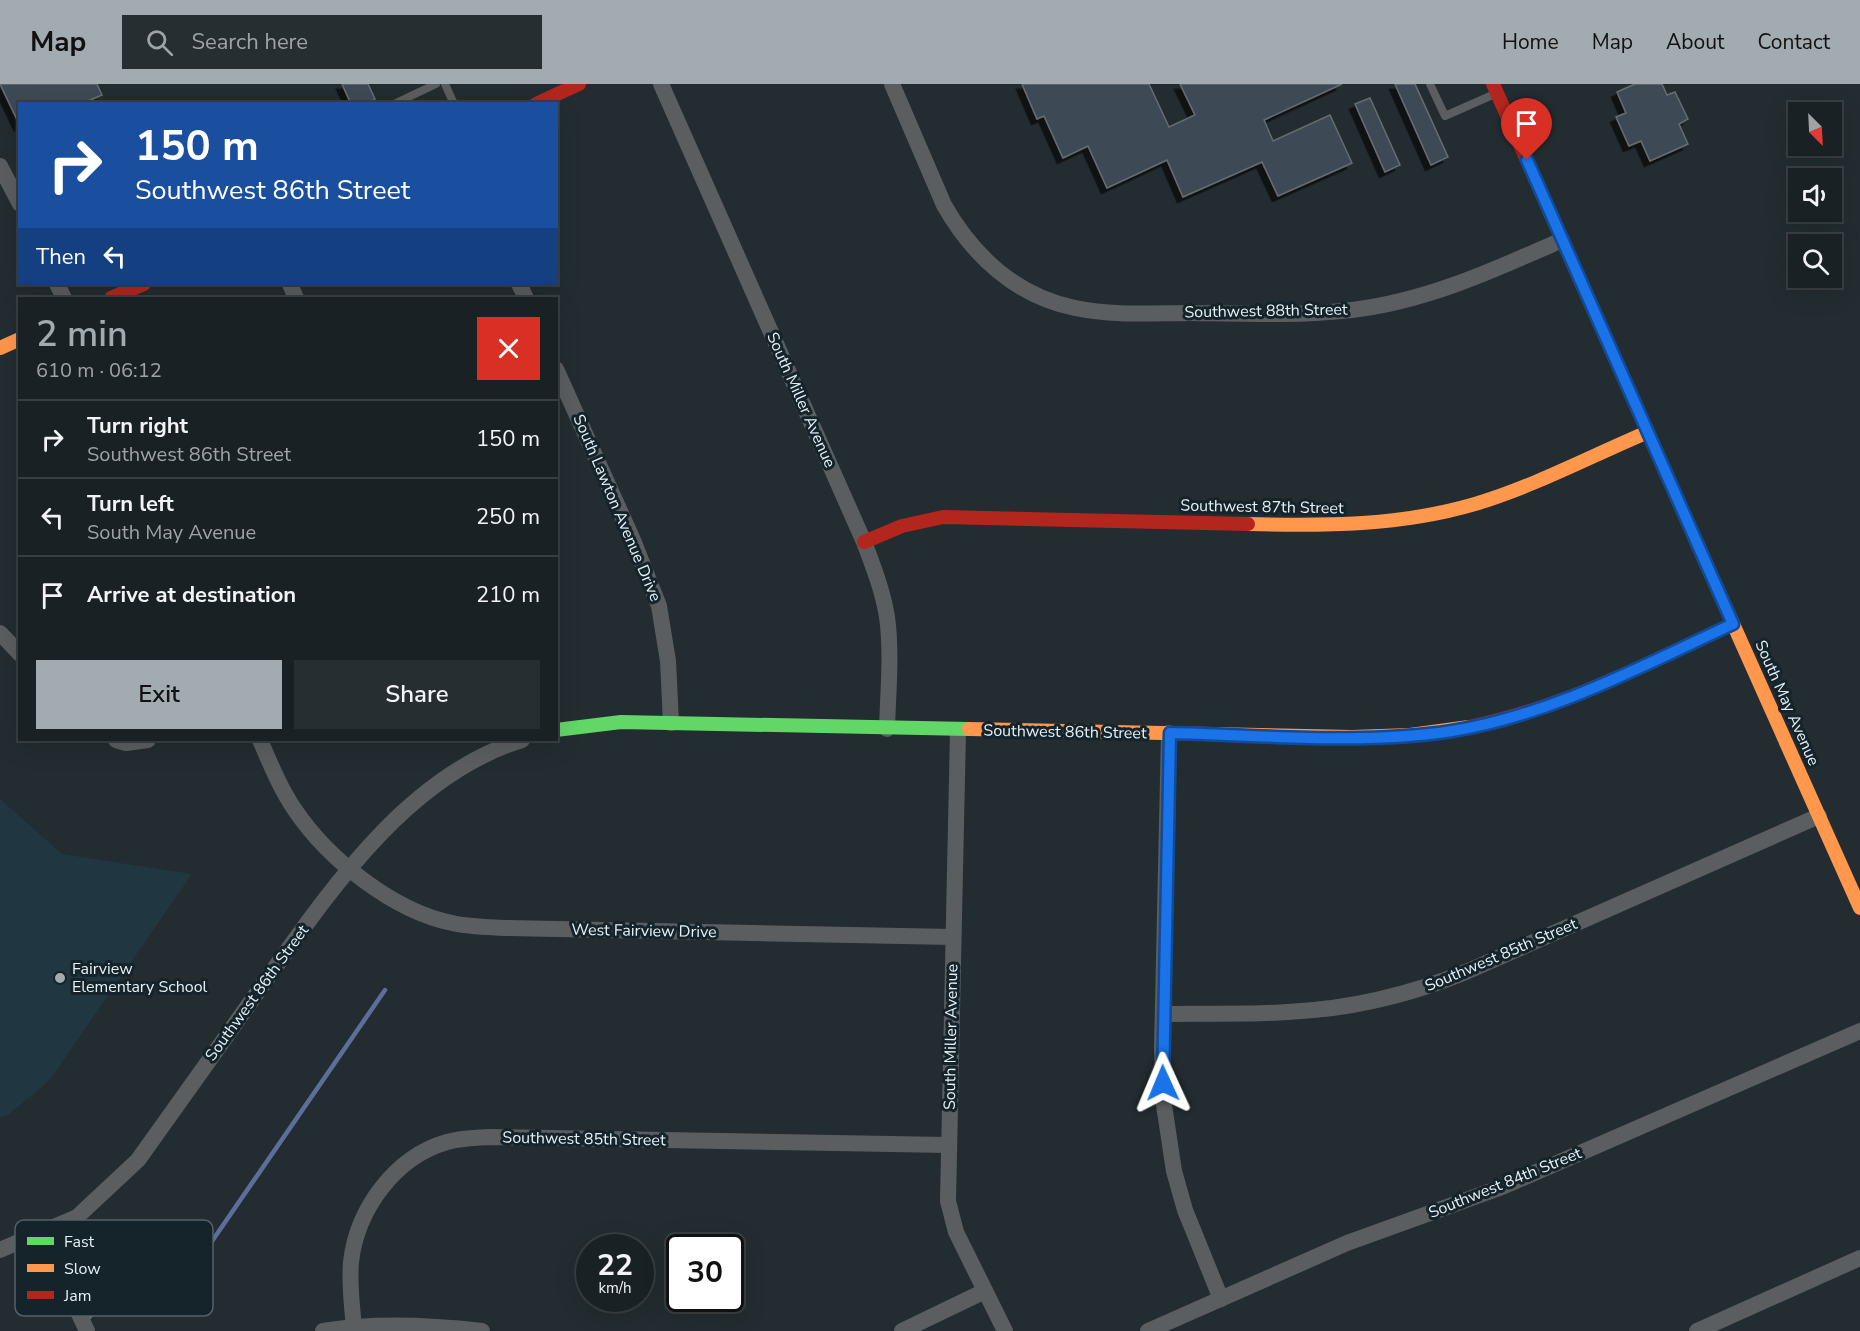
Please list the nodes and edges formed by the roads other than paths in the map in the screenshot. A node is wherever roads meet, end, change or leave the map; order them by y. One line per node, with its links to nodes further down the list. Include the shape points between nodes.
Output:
1 (436, 84): 8 (lane)
2 (445, 84): 9 (lane)
3 (579, 84): 10 (street)
4 (661, 84): 20 (street, South Miller Avenue)
5 (892, 84): 13 (street, Southwest 88th Street, via 944,205 973,247 1002,275 1036,297 1075,308 1247,314 1319,313 1381,305 1442,290)
6 (1430, 84): 7 (lane, via 1444,116)
7 (1495, 88): 13 (street, South May Avenue)
8 (397, 102)
9 (453, 102)
10 (540, 102)
11 (0, 166): 12 (street)
12 (18, 200)
13 (1562, 240): 19 (street, South May Avenue)
14 (142, 285): 15 (street)
15 (113, 297)
16 (18, 340): 17 (street)
17 (0, 348)
18 (558, 373): 24 (street, South Lawton Avenue Drive, via 659,606 668,661)
19 (1648, 432): 20 (street, Southwest 87th Street, via 1494,498 1400,520 1320,526 943,518 902,525); 21 (street, South May Avenue)
20 (864, 542): 25 (street, South Miller Avenue, via 887,620)
21 (1733, 624): 28 (street, Southwest 86th Street, via 1556,703 1454,730 1375,737); 34 (street, South May Avenue)
22 (0, 633): 23 (street)
23 (18, 652)
24 (671, 723): 25 (street, Southwest 86th Street); 26 (street, Southwest 86th Street, via 621,722)
25 (887, 729): 27 (street, Southwest 86th Street)
26 (558, 730)
27 (958, 730): 28 (street, Southwest 86th Street); 37 (street, South Miller Avenue)
28 (1170, 733): 38 (street)
29 (119, 741): 30 (street)
30 (141, 741)
31 (260, 741): 35 (street, West Fairview Drive, via 294,809)
32 (516, 741): 33 (street, Southwest 86th Street)
33 (494, 745): 35 (street, Southwest 86th Street, via 409,806)
34 (1819, 816): 36 (street, South May Avenue); 38 (street, Southwest 85th Street, via 1478,967 1407,993 1290,1012)
35 (351, 869): 37 (street, West Fairview Drive, via 391,900 434,919 469,926); 41 (street, Southwest 86th Street, via 295,940 138,1160)
36 (1860, 908)
37 (953, 937): 40 (street, South Miller Avenue)
38 (1163, 1014): 46 (street, via 1163,1083 1174,1171 1194,1236)
39 (1860, 1031): 46 (street, Southwest 84th Street, via 1502,1187 1347,1243)
40 (948, 1145): 45 (street, South Miller Avenue, via 950,1214); 48 (street, Southwest 85th Street, via 489,1137 447,1142 400,1169 369,1204 357,1234 350,1276)
41 (72, 1220)
42 (15, 1244): 43 (street, Southwest 86th Street)
43 (0, 1250)
44 (1860, 1258): 55 (street)
45 (985, 1291): 52 (street); 53 (street, South Miller Avenue)
46 (1221, 1299): 54 (street, Southwest 84th Street)
47 (80, 1316): 49 (street)
48 (354, 1327): 50 (street); 51 (street)
49 (87, 1331)
50 (323, 1331)
51 (482, 1331)
52 (902, 1331)
53 (1005, 1331)
54 (1148, 1331)
55 (1697, 1331)

